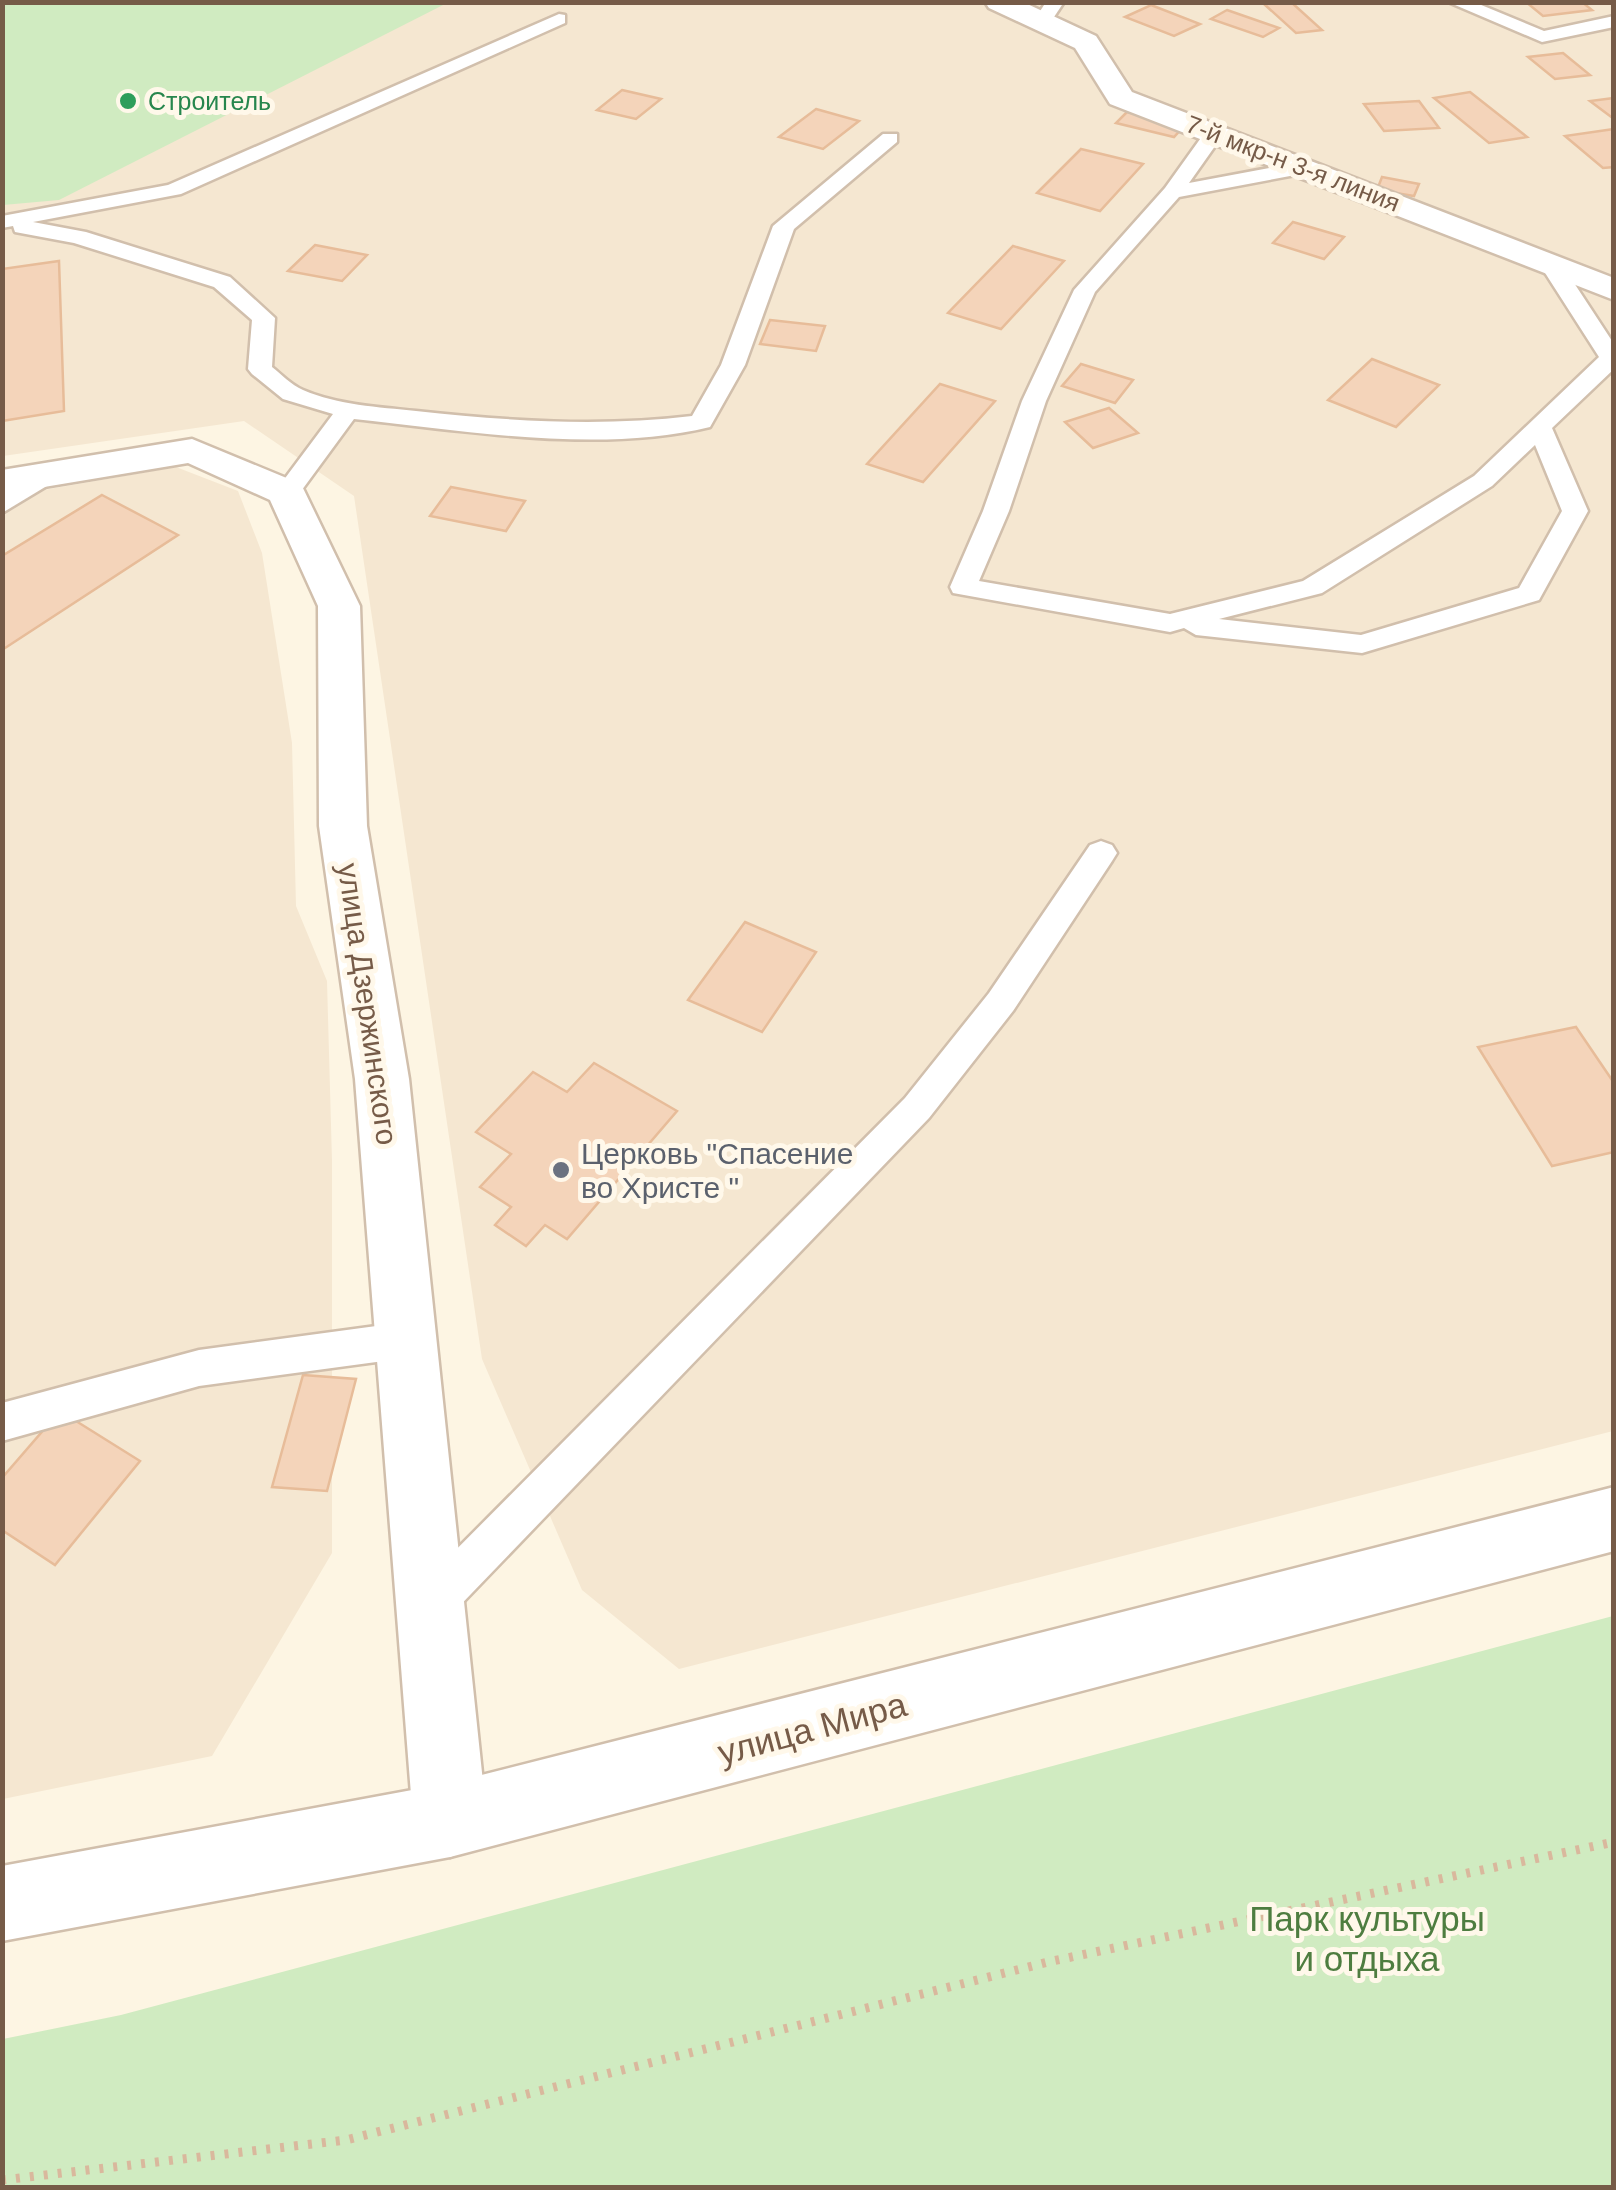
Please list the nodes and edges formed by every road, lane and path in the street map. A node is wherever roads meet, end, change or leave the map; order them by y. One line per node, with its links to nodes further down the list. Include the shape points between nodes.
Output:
1 (999, 2): 4 (street, 7-й мкр-н 3-я линия)
2 (1457, 2): 6 (lane, via 1542,37)
3 (1611, 2): 6 (lane)
4 (1048, 12): 7 (street, 7-й мкр-н 3-я линия, via 1086,42 1122,98)
5 (559, 19): 11 (lane, via 174,190)
6 (1614, 20)
7 (1215, 132): 9 (street, 7-й мкр-н 3-я линия); 10 (lane)
8 (890, 138): 15 (lane, via 784,226 733,365 701,422 643,432)
9 (1306, 167): 10 (lane); 12 (street, 7-й мкр-н 3-я линия)
10 (1172, 192): 20 (lane, via 1085,290 963,587)
11 (2, 222): 15 (lane, via 78,236 222,282 264,318 260,369 291,394)
12 (1551, 265): 13 (street, 7-й мкр-н 3-я линия); 14 (lane)
13 (1614, 290)
14 (1612, 356): 16 (lane)
15 (348, 411): 18 (lane)
16 (1539, 426): 20 (lane, via 1482,481 1312,587); 20 (lane, via 1575,512 1528,594 1362,644)
17 (24, 479): 18 (street, via 192,451); 19 (lane)
18 (287, 493): 22 (street, улица Дзержинского, via 339,606 343,826 382,1079)
19 (2, 505)
20 (1170, 623)
21 (1101, 854): 25 (lane, via 1001,1002 918,1108)
22 (406, 1340): 23 (lane, via 199,1368); 25 (street, улица Дзержинского)
23 (2, 1422)
24 (1614, 1519): 26 (street, улица Мира)
25 (430, 1606): 26 (street, улица Дзержинского)
26 (450, 1820): 28 (street, улица Мира)
27 (1614, 1842): 29 (path, via 1048,1962 346,2140)
28 (2, 1904)
29 (2, 2180)

